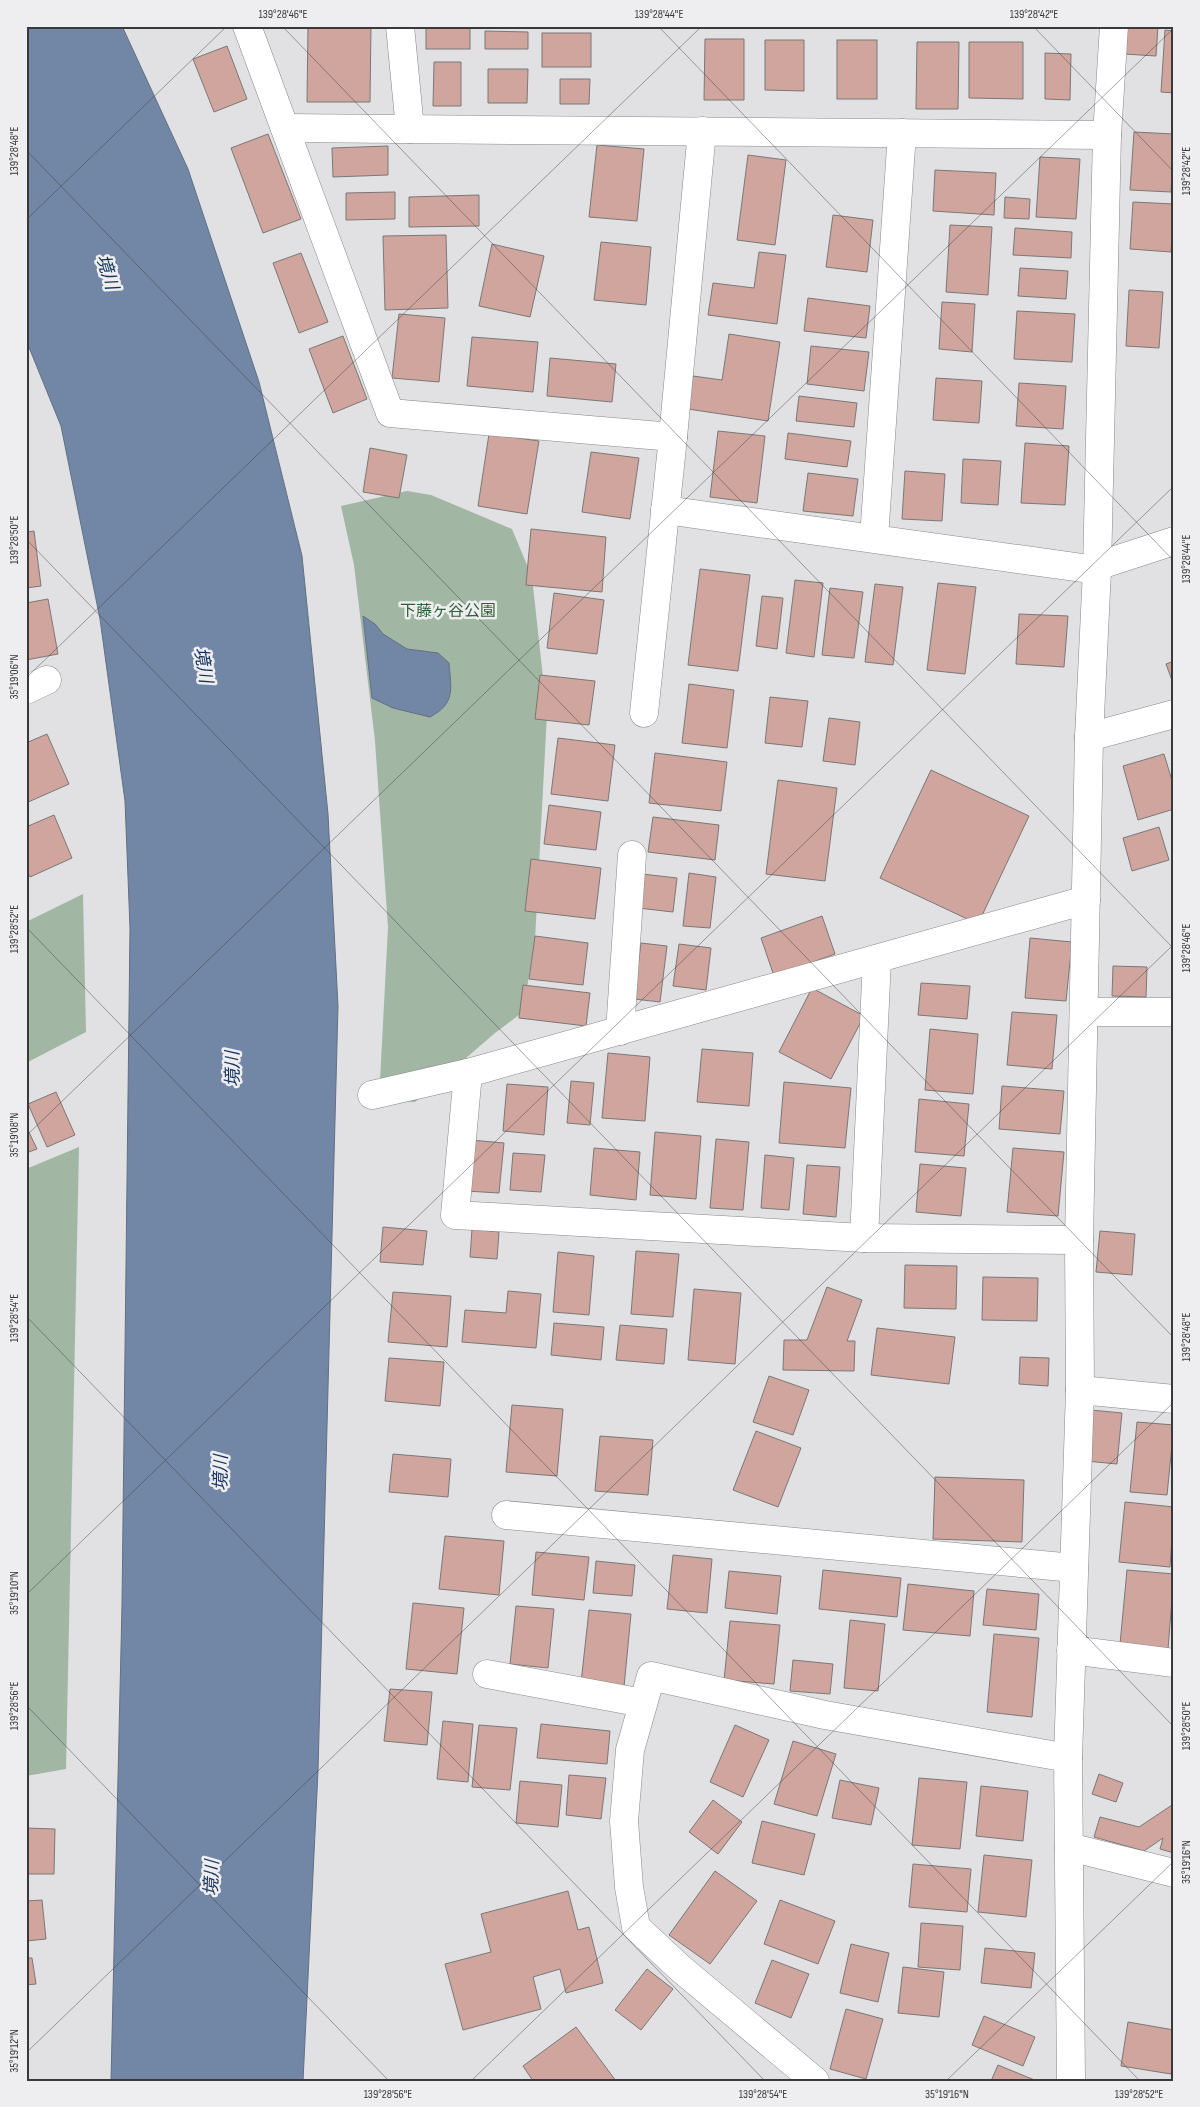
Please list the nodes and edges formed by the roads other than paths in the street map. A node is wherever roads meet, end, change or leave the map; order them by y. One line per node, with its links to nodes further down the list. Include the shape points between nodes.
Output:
1 (247, 26): 4 (street)
2 (400, 26): 5 (street)
3 (1114, 26): 8 (street)
4 (285, 128): 5 (street); 9 (street, via 390,413)
5 (410, 129): 6 (street)
6 (702, 131): 7 (street); 9 (street)
7 (902, 133): 8 (street); 11 (street)
8 (1107, 134): 13 (street)
9 (673, 437): 10 (street)
10 (665, 510): 11 (street); 14 (street)
11 (874, 538): 13 (street)
12 (1174, 541): 13 (street)
13 (1097, 568): 16 (street)
14 (644, 713)
15 (1174, 714): 16 (street)
16 (1089, 737): 18 (street)
17 (632, 855): 22 (street)
18 (1086, 900): 19 (street); 20 (street)
19 (877, 958): 22 (street); 25 (street)
20 (1085, 1012): 21 (street); 26 (street)
21 (1174, 1012)
22 (620, 1031): 23 (street)
23 (468, 1073): 24 (street); 25 (street, via 456,1215)
24 (372, 1095)
25 (864, 1238): 26 (street)
26 (1079, 1240): 27 (street)
27 (1080, 1390): 28 (street); 30 (street)
28 (1174, 1399)
29 (506, 1515): 30 (street)
30 (1074, 1568): 31 (street)
31 (1072, 1650): 32 (street); 35 (street)
32 (1174, 1663)
33 (487, 1674): 34 (street)
34 (643, 1703): 35 (street, via 651,1676 825,1715); 38 (street, via 630,1750 624,1821 636,1927)
35 (1068, 1758): 36 (street)
36 (1069, 1847): 37 (street); 39 (street)
37 (1174, 1873)
38 (815, 2081)
39 (1071, 2081)

